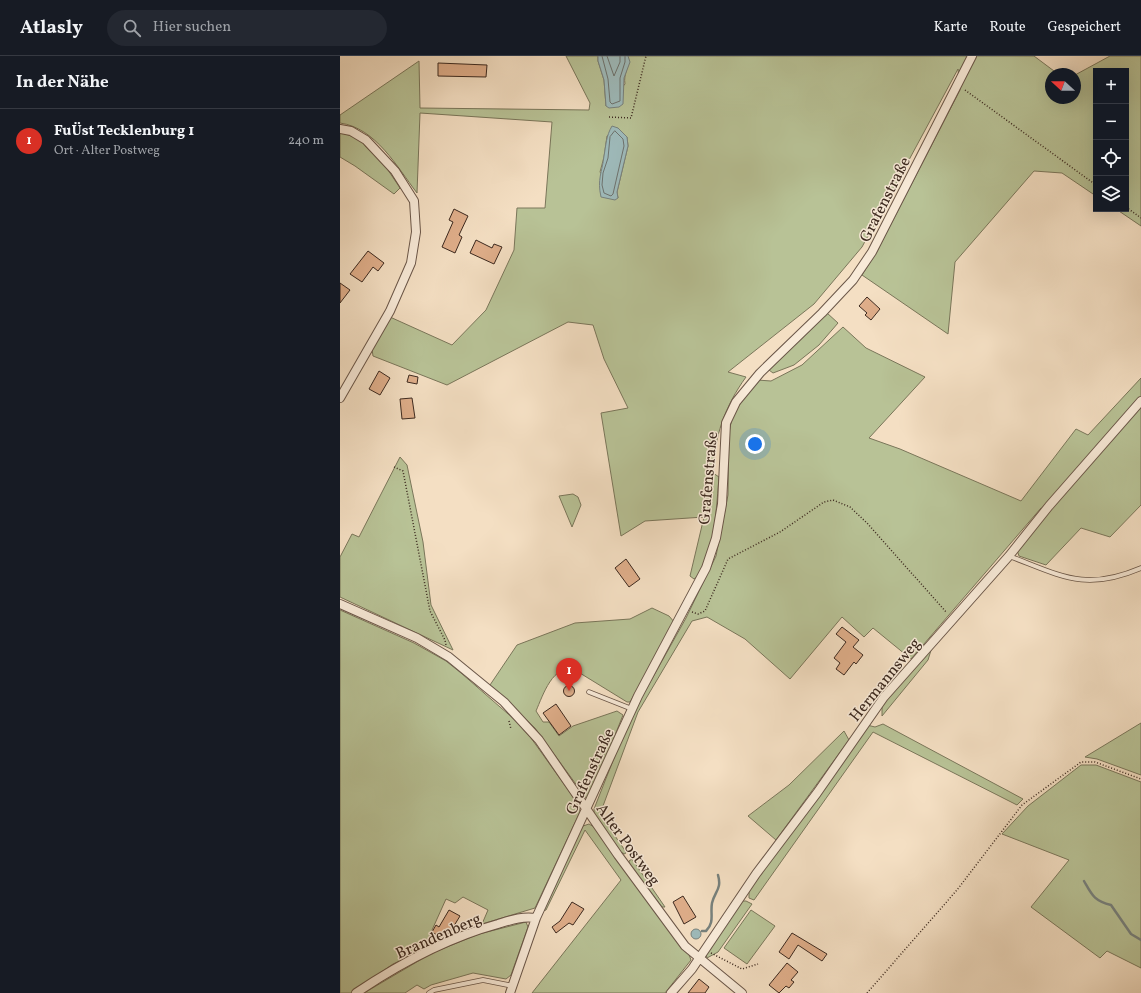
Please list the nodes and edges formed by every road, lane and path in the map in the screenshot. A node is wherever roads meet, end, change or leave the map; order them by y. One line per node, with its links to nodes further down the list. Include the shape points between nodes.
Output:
1 (646, 56): 4 (path, via 631,118)
2 (972, 56): 3 (street, Grafenstraße)
3 (958, 85): 6 (path); 15 (street, Grafenstraße, via 872,252 853,280 760,373 736,402 726,424 722,504 716,538 706,568)
4 (609, 116)
5 (340, 129): 9 (street, via 351,131 366,140 395,172 414,201 416,232 411,263 390,311)
6 (1093, 183)
7 (1129, 209): 8 (path)
8 (1141, 218)
9 (340, 398)
10 (1141, 402): 12 (street, Hermannsweg, via 1049,506)
11 (394, 467): 17 (path, via 403,471 430,611 445,640)
12 (1009, 556): 13 (lane, via 1079,580 1111,578); 23 (street, Hermannsweg, via 884,697)
13 (1141, 568)
14 (340, 604): 17 (street, Alter Postweg, via 417,638)
15 (685, 609): 16 (path, via 698,614 705,611 728,559 780,532 824,502 833,500 850,507 867,523); 19 (street, Grafenstraße)
16 (949, 616)
17 (449, 657): 21 (street, Alter Postweg, via 504,702 539,740)
18 (589, 692): 19 (lane)
19 (632, 709): 21 (street, Grafenstraße)
20 (1141, 779): 30 (path, via 1095,762 1081,762 1022,805 957,890)
21 (586, 810): 22 (street, Grafenstraße); 23 (street, Alter Postweg, via 685,946)
22 (536, 918): 25 (street, Grafenstraße); 26 (street, Brandenberg, via 525,916 474,930 431,949 374,980)
23 (701, 954): 24 (path, via 711,953 742,969); 28 (street, Hermannsweg); 29 (street, Alter Postweg)
24 (758, 964)
25 (511, 989): 27 (lane, Grafenstraße, via 483,980)
26 (356, 993)
27 (430, 993)
28 (672, 993)
29 (742, 993)
30 (867, 993)

